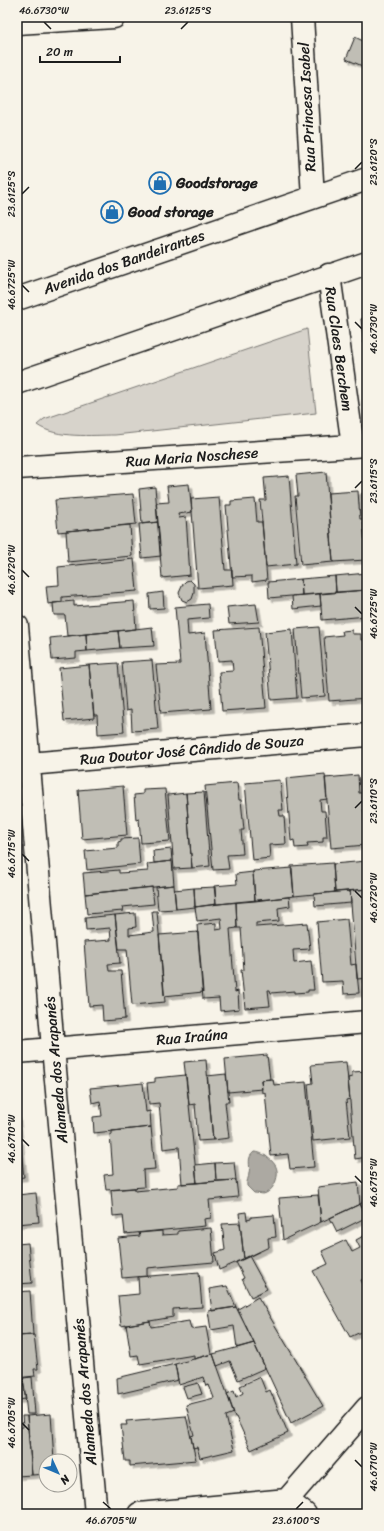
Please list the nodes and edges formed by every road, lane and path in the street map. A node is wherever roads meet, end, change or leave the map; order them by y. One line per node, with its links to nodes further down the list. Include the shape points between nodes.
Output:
1 (114, 17): 3 (main road)
2 (302, 17): 5 (main road, Rua Princesa Isabel)
3 (17, 23)
4 (367, 179): 5 (main road, Avenida dos Bandeirantes)
5 (313, 197): 8 (main road, Avenida dos Bandeirantes)
6 (367, 263): 7 (main road)
7 (329, 275): 9 (main road); 10 (main road, Rua Claes Berchem)
8 (17, 299)
9 (17, 383)
10 (360, 445): 11 (main road, Rua Maria Noschese)
11 (17, 468)
12 (17, 626): 14 (main road, Alameda dos Arapanés)
13 (367, 734): 14 (main road, Rua Doutor José Cândido de Souza)
14 (23, 764): 16 (main road, Alameda dos Arapanés)
15 (367, 1022): 16 (main road, Rua Iraúna)
16 (53, 1048): 17 (main road, Rua Iraúna); 20 (main road, Alameda dos Arapanés)
17 (17, 1052)
18 (367, 1408): 19 (main road)
19 (287, 1500): 21 (main road); 22 (main road)
20 (96, 1514)
21 (139, 1514)
22 (305, 1514)

